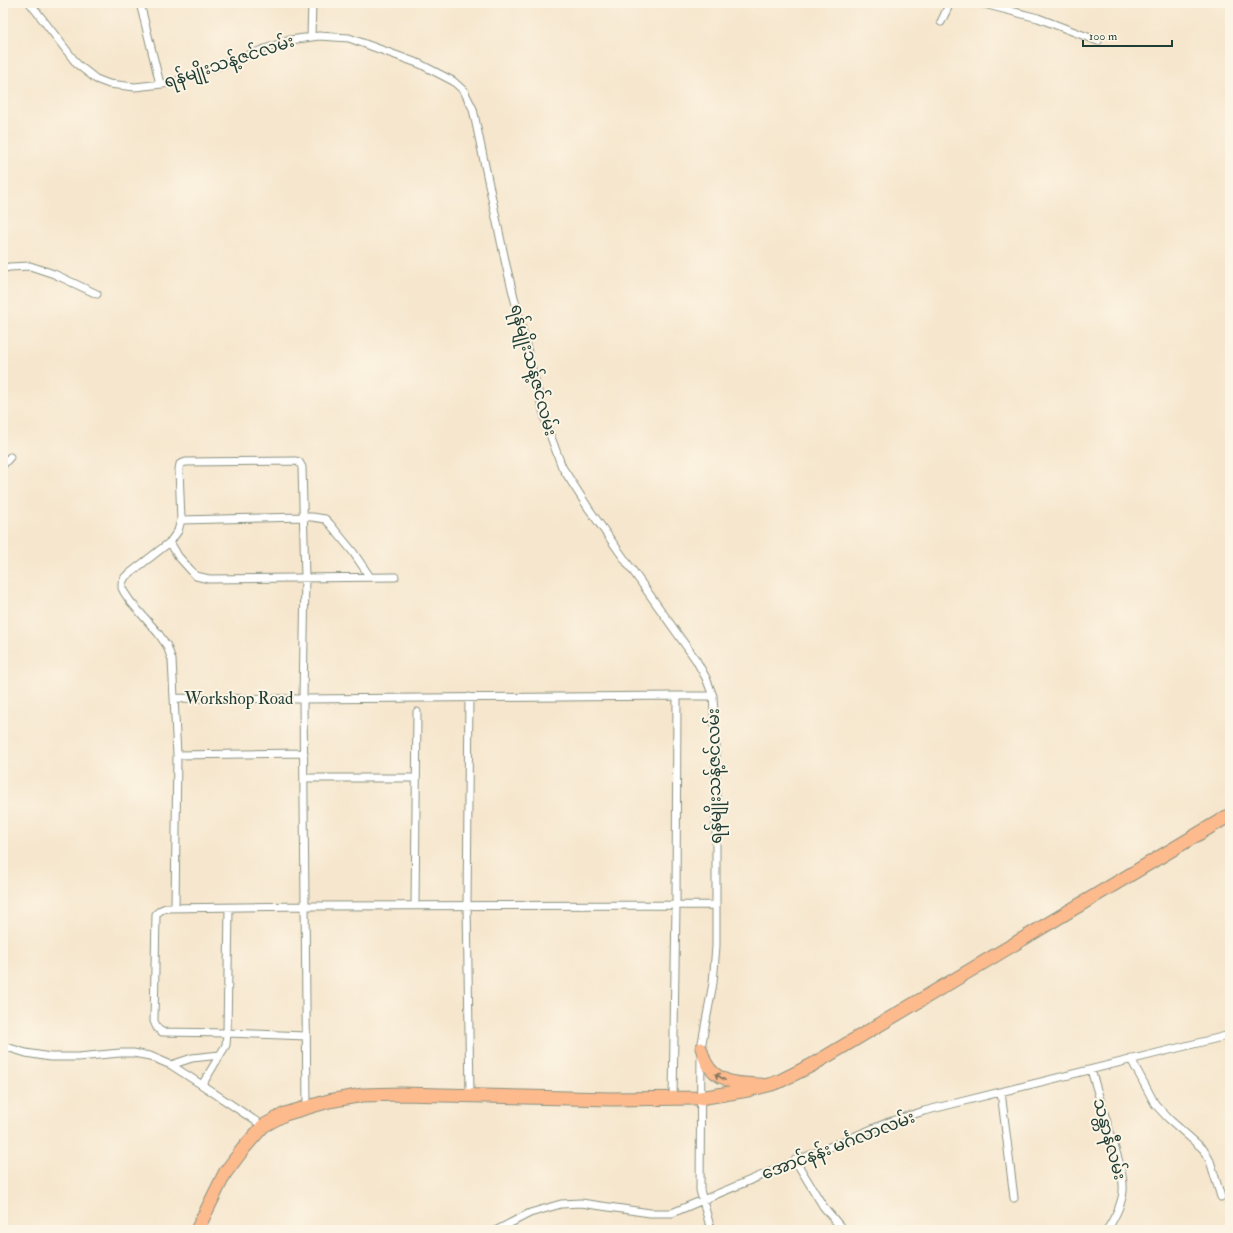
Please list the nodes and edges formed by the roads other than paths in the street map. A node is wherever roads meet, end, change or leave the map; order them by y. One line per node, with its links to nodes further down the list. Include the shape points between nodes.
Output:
1 (30, 3): 9 (street, ရန်မျိုးသန့်ဇင်လမ်း, via 76,64 96,79 109,84 135,87)
2 (140, 3): 9 (street)
3 (312, 3): 7 (street)
4 (950, 3): 6 (street)
5 (980, 3): 8 (street, via 1038,18)
6 (941, 22)
7 (310, 37): 9 (street, ရန်မျိုးသန့်ဇင်လမ်း, via 290,40 172,83); 21 (street, ရန်မျိုးသန့်ဇင်လမ်း, via 349,38 420,64 453,81 464,91 472,108 504,257 530,361 548,429 562,467 696,660)
8 (1098, 41)
9 (160, 84)
10 (3, 269): 11 (street, via 30,266)
11 (97, 294)
12 (10, 457): 13 (street)
13 (3, 465)
14 (304, 517): 15 (street); 15 (street, via 302,467 296,460 186,462 180,464 178,469); 17 (street); 18 (street, via 325,519)
15 (181, 520): 16 (street, via 178,531)
16 (170, 542): 17 (street, via 178,556 199,577); 23 (street, via 125,577 122,588 167,646 172,660)
17 (305, 577): 18 (street); 24 (street)
18 (370, 577): 19 (street)
19 (395, 578)
20 (677, 696): 21 (street, Workshop Road); 22 (street, Workshop Road); 33 (street)
21 (713, 696): 34 (street, ရန်မျိုးသန့်ဇင်လမ်း, via 716,747)
22 (469, 697): 24 (street, Workshop Road); 32 (street)
23 (174, 698): 24 (street, Workshop Road); 27 (street)
24 (303, 698): 26 (street)
25 (417, 712): 29 (street)
26 (304, 753): 27 (street); 28 (street)
27 (177, 754): 36 (street)
28 (304, 778): 29 (street); 35 (street)
29 (416, 778): 31 (street)
30 (1230, 815): 47 (highway, via 812,1065)
31 (415, 905): 32 (street); 35 (street)
32 (467, 905): 33 (street); 50 (street)
33 (676, 905): 34 (street); 51 (street)
34 (716, 905): 42 (street, ရန်မျိုးသန့်ဇင်လမ်း, via 713,983)
35 (305, 906): 37 (street); 40 (street)
36 (175, 908): 37 (street); 38 (street, via 161,910 156,914 154,1021 162,1032)
37 (229, 908): 38 (street)
38 (227, 1033): 40 (street); 43 (street, via 226,1045)
39 (1230, 1035): 44 (street, အောင်နန်း မင်္ဂလာလမ်း)
40 (306, 1036): 53 (street)
41 (3, 1046): 45 (street, via 50,1057 133,1053 150,1056)
42 (701, 1048): 47 (main road, one-way to 42, via 725,1080 707,1064); 52 (street, ရန်မျိုးသန့်ဇင်လမ်း)
43 (220, 1055): 45 (street, via 192,1058); 48 (street)
44 (1132, 1060): 46 (street, အောင်နန်း မင်္ဂလာလမ်း); 56 (street, via 1155,1104 1203,1149 1210,1161)
45 (171, 1065): 48 (street)
46 (1091, 1070): 49 (street, အောင်နန်း မင်္ဂလာလမ်း); 63 (street, သန္တာနီလမ်း, via 1122,1177 1123,1192)
47 (772, 1084): 52 (highway)
48 (202, 1085): 54 (street)
49 (1001, 1092): 55 (street, အောင်နန်း မင်္ဂလာလမ်း, via 889,1122); 57 (street)
50 (470, 1095): 51 (highway); 53 (highway, via 363,1095)
51 (673, 1098): 52 (highway)
52 (700, 1098): 58 (street, ရန်မျိုးသန့်ဇင်လမ်း, via 700,1190)
53 (307, 1107): 54 (highway, via 285,1114)
54 (263, 1126): 59 (highway, via 225,1173)
55 (795, 1160): 58 (street, အောင်နန်း မင်္ဂလာလမ်း); 62 (street, via 823,1206)
56 (1221, 1197)
57 (1014, 1198)
58 (703, 1200): 60 (street, အောင်နန်း မင်္ဂလာလမ်း, via 672,1213 650,1213 581,1203 561,1204 530,1213); 61 (street, ရန်မျိုးသန့်ဇင်လမ်း)
59 (197, 1230)
60 (497, 1230)
61 (710, 1230)
62 (843, 1230)
63 (1108, 1230)

